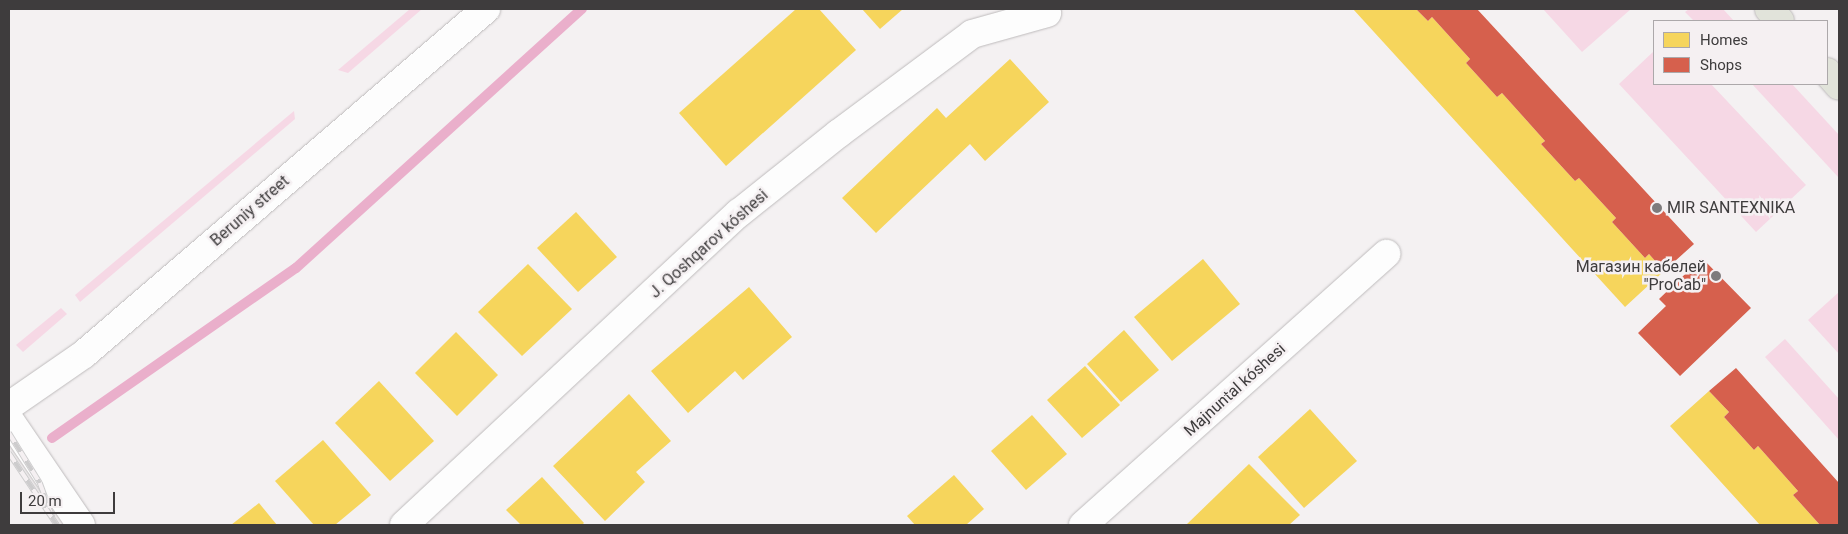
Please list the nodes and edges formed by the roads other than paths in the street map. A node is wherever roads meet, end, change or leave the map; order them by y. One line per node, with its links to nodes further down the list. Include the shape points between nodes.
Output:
1 (486, 9): 8 (street, Beruniy street, via 84,354)
2 (1769, 9): 4 (main road)
3 (1047, 13): 11 (street, J. Qoshqarov kóshesi, via 972,34 815,152 739,213)
4 (1779, 20)
5 (1828, 73): 6 (main road)
6 (1839, 86)
7 (1386, 254): 12 (street, Majnuntal kóshesi)
8 (9, 406)
9 (9, 419): 10 (street)
10 (81, 525)
11 (404, 525)
12 (1083, 525)

